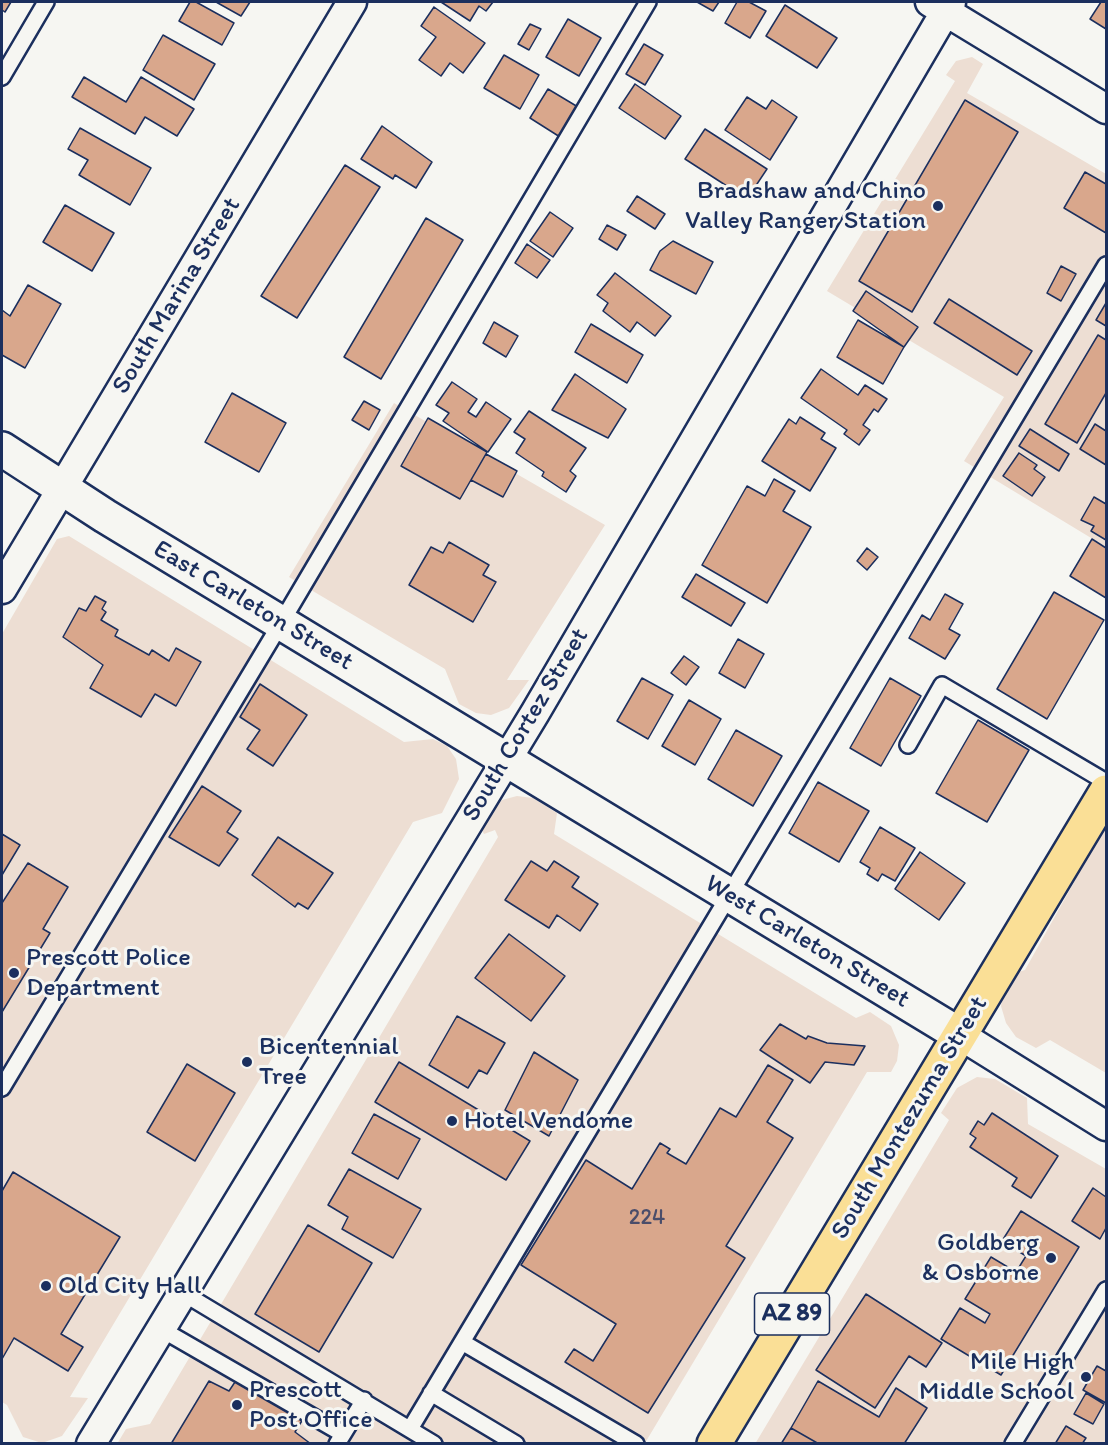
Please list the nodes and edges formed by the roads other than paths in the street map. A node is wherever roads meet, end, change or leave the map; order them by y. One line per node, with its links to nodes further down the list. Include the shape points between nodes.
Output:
1 (46, 2): 5 (lane)
2 (352, 2): 9 (street, South Marina Street)
3 (648, 2): 11 (lane)
4 (942, 5): 6 (street); 13 (street, South Cortez Street)
5 (2, 77)
6 (1107, 109)
7 (1107, 265): 16 (lane)
8 (2, 449): 9 (street, East Carleton Street)
9 (63, 489): 10 (street, South Marina Street); 11 (street, East Carleton Street)
10 (2, 590)
11 (281, 623): 13 (street, East Carleton Street); 18 (lane)
12 (908, 745): 14 (lane, via 942,685)
13 (506, 760): 16 (street, West Carleton Street); 21 (street, South Cortez Street)
14 (1107, 782)
15 (1107, 792): 17 (main road, South Montezuma Street / AZ 89)
16 (729, 895): 17 (street, West Carleton Street); 23 (lane)
17 (960, 1035): 19 (street, West Carleton Street); 32 (main road, South Montezuma Street / AZ 89)
18 (2, 1088)
19 (1107, 1126)
20 (1107, 1290): 33 (lane)
21 (183, 1293): 22 (street, South Cortez Street); 25 (lane)
22 (161, 1329): 27 (lane); 28 (street, South Cortez Street)
23 (462, 1342): 24 (lane); 31 (lane)
24 (431, 1393): 26 (lane); 30 (lane)
25 (364, 1400): 26 (lane); 27 (lane)
26 (410, 1429): 29 (lane)
27 (340, 1438)
28 (91, 1443)
29 (434, 1443)
30 (516, 1443)
31 (636, 1443)
32 (714, 1443)
33 (1013, 1443)

